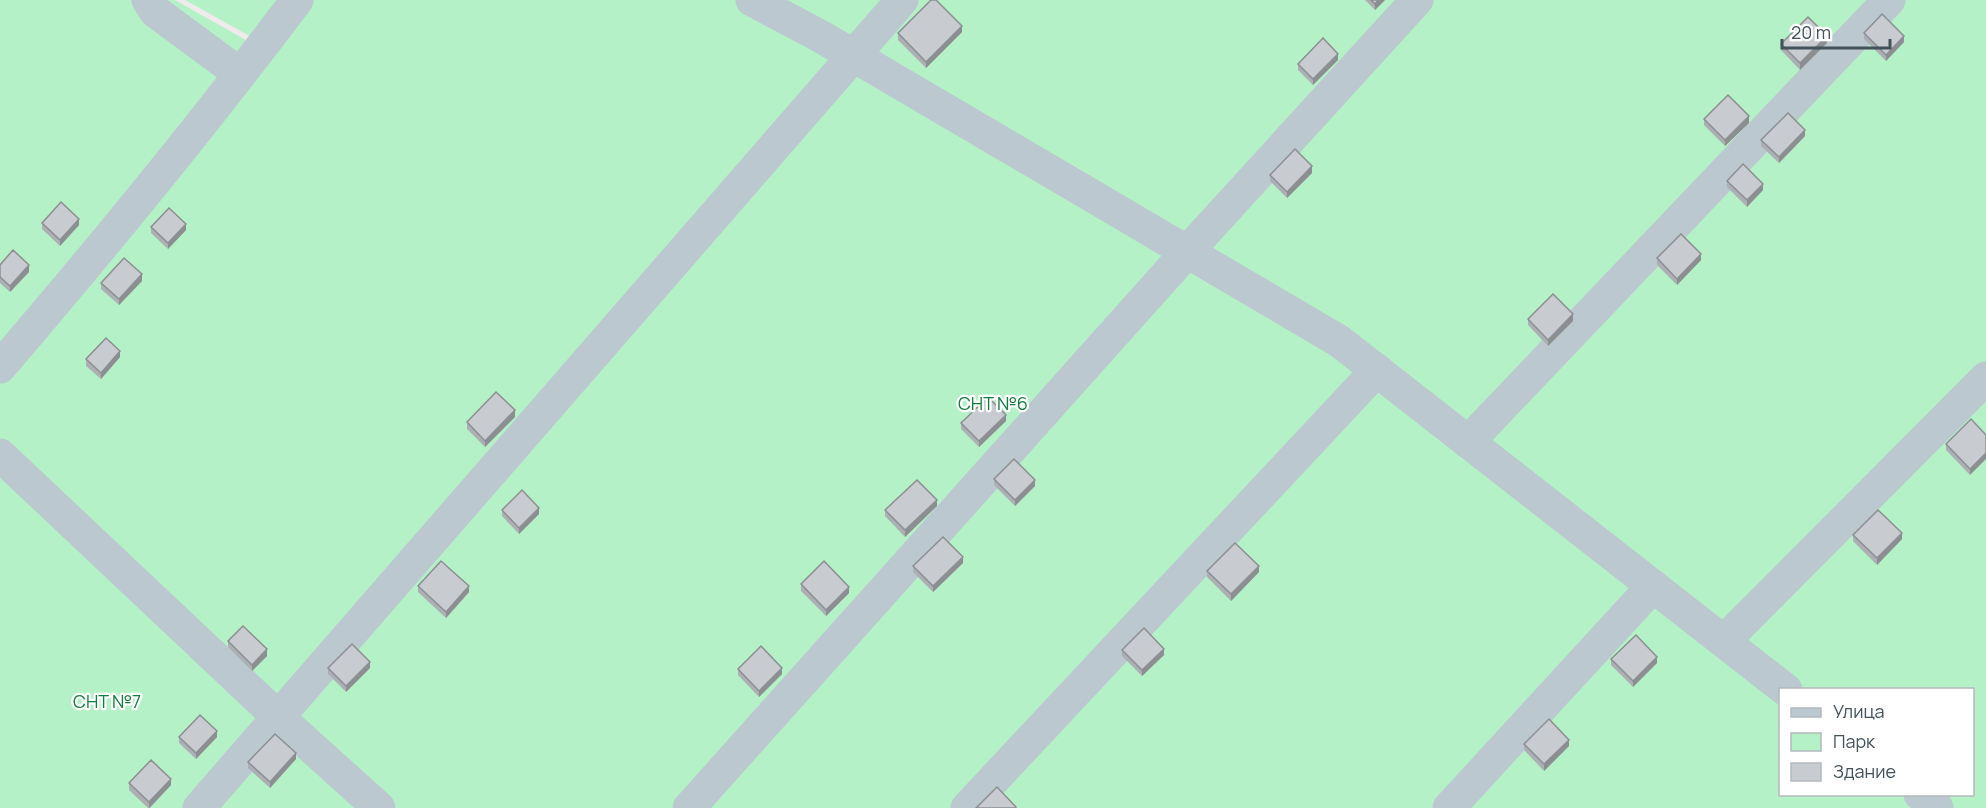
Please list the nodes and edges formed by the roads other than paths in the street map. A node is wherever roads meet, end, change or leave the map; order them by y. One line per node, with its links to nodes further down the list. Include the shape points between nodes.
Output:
1 (148, 0): 8 (street, via 156,12)
2 (297, 0): 8 (street)
3 (752, 0): 7 (street)
4 (902, 0): 7 (street)
5 (1418, 0): 9 (street)
6 (1889, 0): 13 (street)
7 (854, 56): 9 (street); 18 (street)
8 (240, 74): 10 (street, via 81,273)
9 (1187, 252): 11 (street, via 1339,341); 22 (street)
10 (0, 367)
11 (1377, 370): 13 (street); 23 (street)
12 (1986, 378): 16 (street)
13 (1468, 442): 15 (street)
14 (0, 455): 18 (street)
15 (1653, 586): 16 (street); 24 (street)
16 (1724, 641): 17 (street)
17 (1783, 688)
18 (278, 717): 20 (street); 21 (street)
19 (1921, 796): 25 (street)
20 (199, 808)
21 (380, 808)
22 (689, 808)
23 (967, 808)
24 (1449, 808)
25 (1937, 808)

